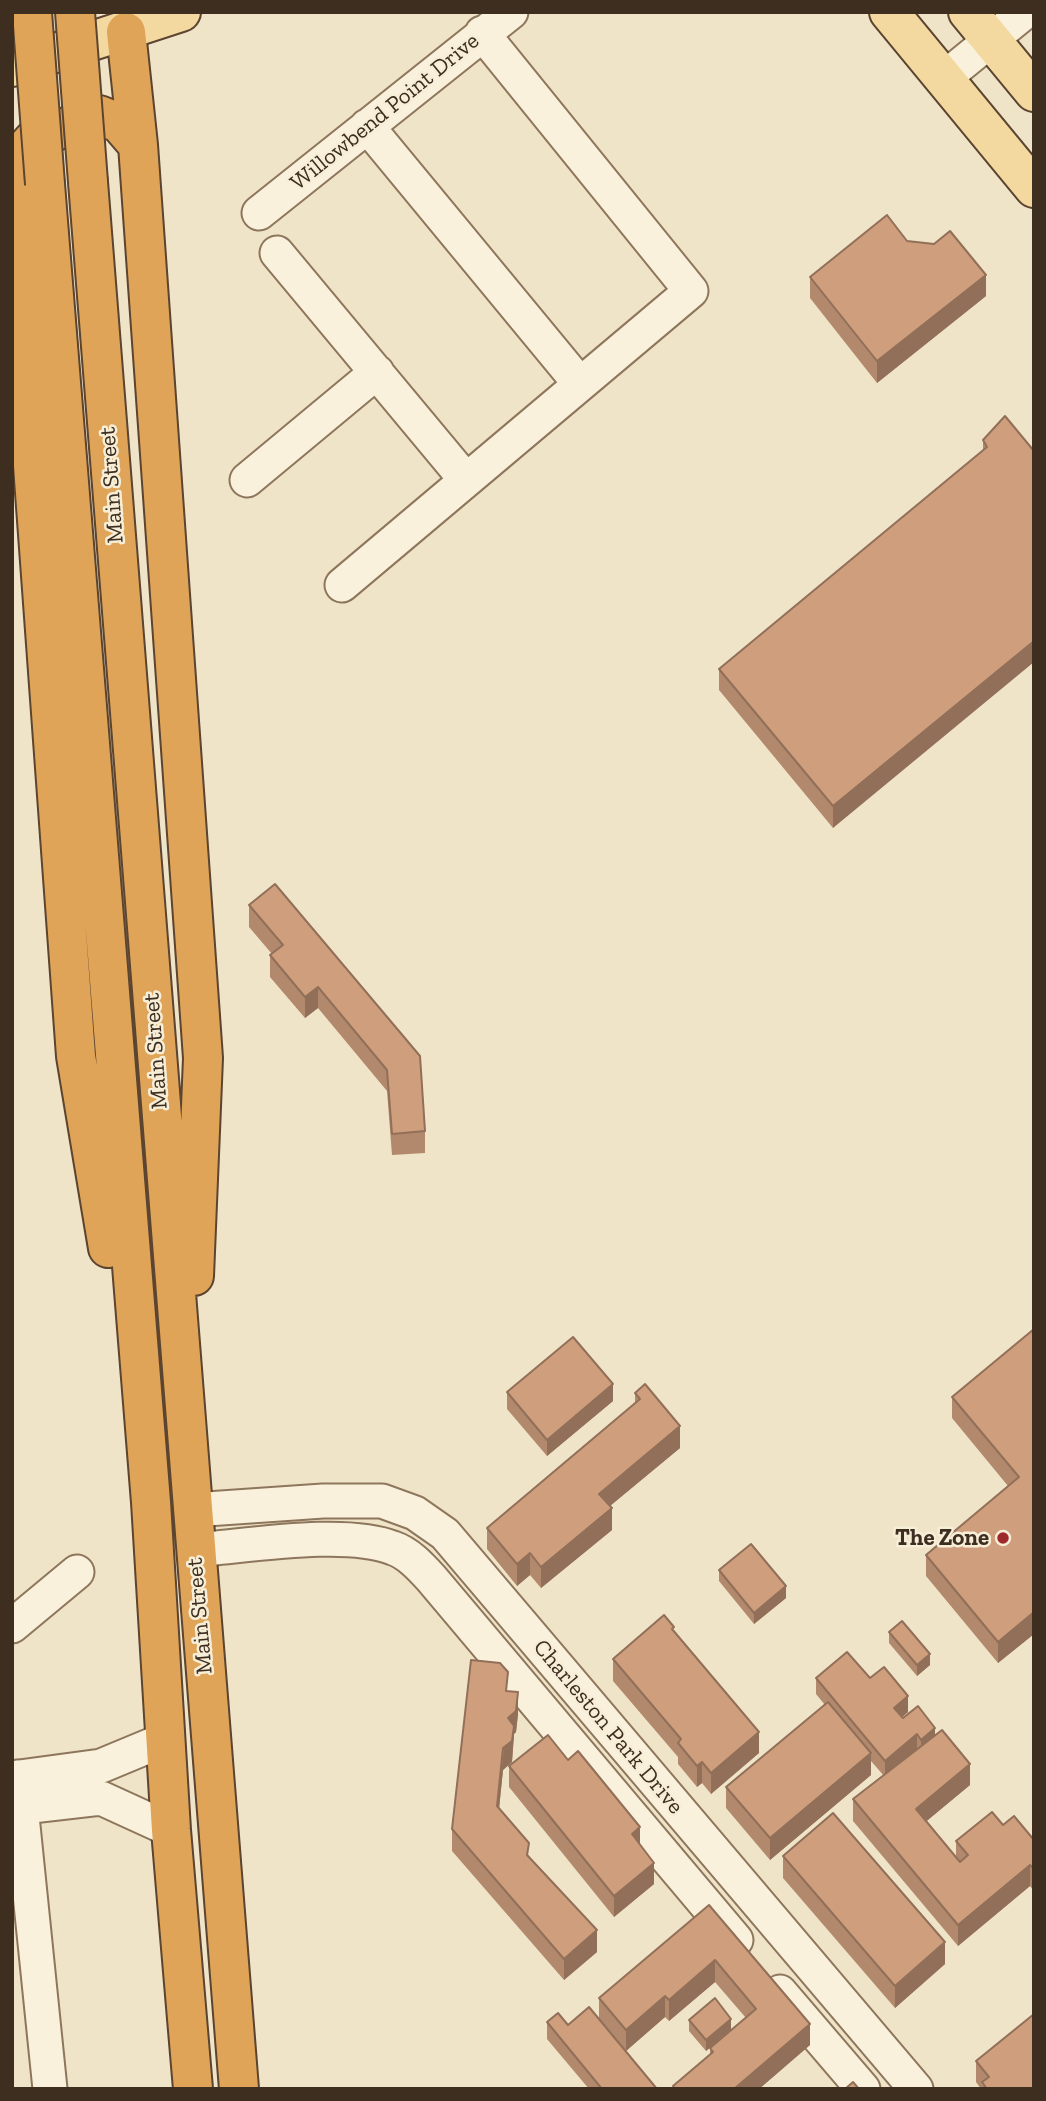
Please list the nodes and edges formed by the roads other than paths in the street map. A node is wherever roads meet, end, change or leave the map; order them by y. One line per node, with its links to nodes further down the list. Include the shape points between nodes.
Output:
1 (32, 12): 16 (highway, Main Street, bridge)
2 (75, 12): 25 (highway, Main Street, bridge)
3 (181, 12): 7 (main road)
4 (511, 12): 9 (street, Willowbend Point Drive)
5 (889, 12): 11 (main road)
6 (1025, 12): 8 (street)
7 (126, 22): 10 (main road); 14 (highway)
8 (980, 26): 11 (street); 12 (main road)
9 (482, 33): 13 (street, Willowbend Point Drive); 21 (street, via 691,291)
10 (12, 67)
11 (943, 79): 17 (main road)
12 (1034, 92)
13 (367, 126): 18 (street, Willowbend Point Drive); 21 (street)
14 (138, 145): 15 (highway, via 119,123 99,115 34,139); 25 (highway, via 203,1058)
15 (12, 164)
16 (29, 180): 32 (highway, Main Street, via 151,1502)
17 (1034, 188)
18 (259, 213)
19 (277, 253): 20 (street)
20 (377, 372): 22 (street); 23 (street)
21 (580, 384): 23 (street)
22 (247, 480)
23 (466, 480): 24 (street)
24 (342, 585)
25 (187, 1454): 26 (highway, Main Street)
26 (192, 1510): 27 (highway, Main Street); 29 (street, Charleston Park Drive, via 382,1502 415,1513 445,1534)
27 (195, 1550): 30 (street, Charleston Park Drive, via 372,1541 396,1549 420,1566); 40 (highway, Main Street)
28 (77, 1572): 31 (street)
29 (492, 1589): 30 (street); 36 (street, Charleston Park Drive)
30 (462, 1614): 37 (street, Charleston Park Drive)
31 (12, 1626)
32 (166, 1739): 33 (street, via 101,1766); 35 (highway, Main Street)
33 (80, 1784): 34 (street); 35 (street)
34 (18, 1787): 38 (street)
35 (171, 1830): 39 (highway, Main Street)
36 (724, 1866): 37 (street); 42 (street, Charleston Park Drive)
37 (694, 1891): 41 (street, Charleston Park Drive)
38 (50, 2089)
39 (194, 2089)
40 (239, 2089)
41 (863, 2089)
42 (916, 2089)

